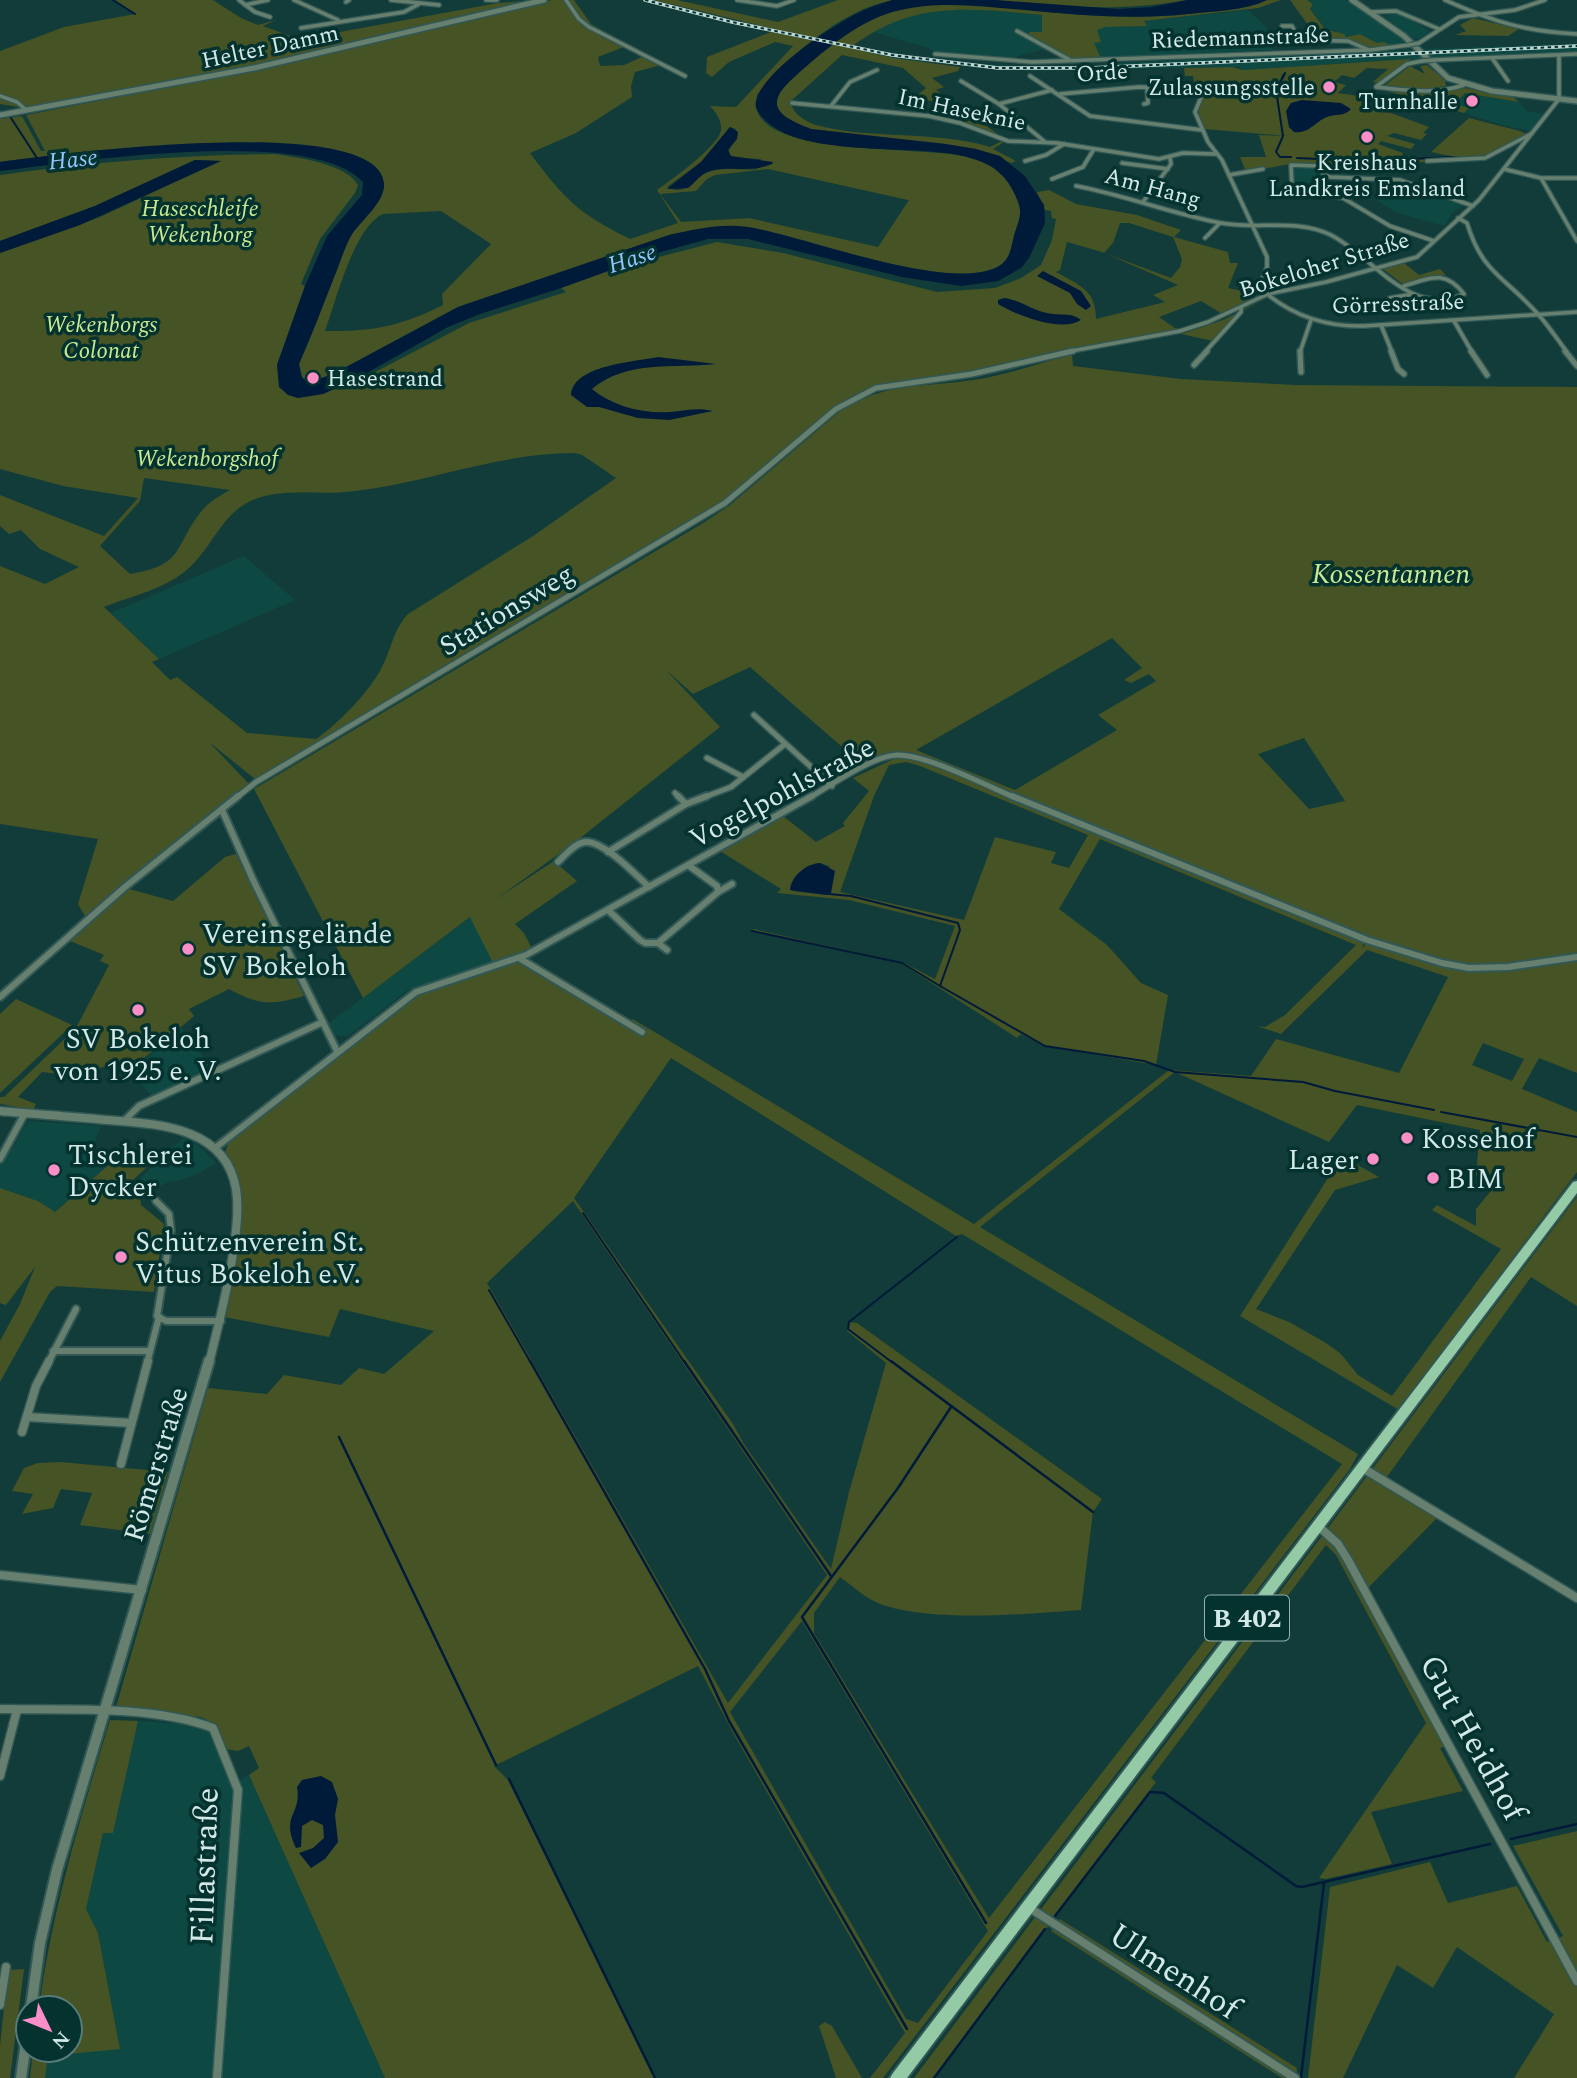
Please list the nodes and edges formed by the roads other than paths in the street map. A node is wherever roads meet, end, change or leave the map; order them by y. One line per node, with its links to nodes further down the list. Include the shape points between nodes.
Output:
1 (239, 0): 15 (street)
2 (268, 0): 15 (street)
3 (295, 0): 22 (street)
4 (391, 0): 14 (street)
5 (486, 0): 6 (street)
6 (498, 0)
7 (544, 0): 54 (street, Helter Damm, via 254,68)
8 (566, 0): 36 (street, via 589,27)
9 (737, 0): 10 (street, via 782,5)
10 (794, 0)
11 (1352, 0): 18 (street)
12 (1445, 0): 19 (street)
13 (1545, 0): 19 (street, via 1516,10)
14 (419, 4): 16 (street); 22 (street, via 407,11)
15 (245, 5): 20 (street)
16 (439, 5)
17 (1394, 11): 18 (street); 21 (street, via 1383,13); 26 (street)
18 (1371, 12): 21 (street)
19 (1477, 13): 26 (street); 28 (street, via 1535,32)
20 (270, 18)
21 (1380, 19): 38 (street, via 1411,41)
22 (340, 20): 24 (street)
23 (1282, 26): 29 (street, via 1292,26 1299,40 1350,41)
24 (301, 27)
25 (1577, 28): 28 (street)
26 (1439, 29): 29 (street, Riedemannstraße, bridge, via 1419,43)
27 (1017, 31): 34 (street)
28 (1575, 34)
29 (1370, 50): 34 (street, Riedemannstraße)
30 (935, 54): 34 (street, Riedemannstraße, via 1022,62)
31 (1577, 54): 32 (street)
32 (1559, 55): 33 (street); 48 (street)
33 (1493, 58): 40 (street); 45 (street, bridge, via 1407,64 1376,88)
34 (1072, 61)
35 (877, 70): 53 (street, Im Haseknie, via 839,91)
36 (685, 76)
37 (1030, 76): 44 (street)
38 (1448, 78): 41 (street); 43 (street)
39 (961, 81): 51 (street)
40 (1508, 81)
41 (1462, 84): 43 (street); 45 (street); 48 (street)
42 (1147, 87): 46 (street, Orde); 52 (street, Orde, via 1147,103); 56 (street, Orde, via 1204,90 1195,112)
43 (1451, 88): 45 (street)
44 (1052, 90): 46 (street); 51 (street)
45 (1444, 90)
46 (1060, 94): 56 (street, via 1090,116)
47 (0, 96): 54 (street, via 17,102)
48 (1559, 99): 49 (street); 57 (street, Bokeloher Straße)
49 (1577, 101)
50 (792, 103): 53 (street, Im Haseknie)
51 (999, 104): 58 (street)
52 (1143, 104)
53 (831, 106): 58 (street, Im Haseknie, via 929,116 1008,141)
54 (22, 111): 55 (street, Helter Damm)
55 (0, 115)
56 (1202, 130): 61 (street)
57 (1532, 134): 64 (street, via 1481,159); 68 (street, Bokeloher Straße)
58 (1044, 141): 59 (street, Im Haseknie)
59 (1064, 144): 60 (street, Im Haseknie); 63 (street)
60 (1094, 149): 62 (street, Im Haseknie); 72 (street, via 1083,167)
61 (1216, 154): 62 (street, Im Haseknie, via 1183,153); 69 (street)
62 (1170, 158): 66 (street)
63 (1024, 161)
64 (1427, 161)
65 (1122, 163): 66 (street)
66 (1168, 169): 74 (street)
67 (1263, 169): 69 (street)
68 (1504, 169): 70 (street); 75 (street, Bokeloher Straße)
69 (1229, 175): 78 (street)
70 (1541, 178): 71 (street); 80 (street)
71 (1577, 178)
72 (1052, 179)
73 (1076, 186): 74 (street, Am Hang)
74 (1143, 202): 77 (street, Am Hang)
75 (1473, 206): 76 (street, Bokeloher Straße); 81 (street, via 1399,180 1326,176 1322,167 1291,165 1295,191 1343,198 1390,226)
76 (1458, 218): 81 (street, Bokeloher Straße); 89 (street, via 1467,223 1485,264)
77 (1220, 223): 78 (street, Am Hang); 79 (street, Am Hang)
78 (1252, 224): 82 (street, Am Hang, via 1292,223 1313,228); 85 (street, via 1267,257 1259,287)
79 (1205, 238)
80 (1577, 241)
81 (1434, 242): 82 (street, Bokeloher Straße, via 1417,257)
82 (1378, 268): 83 (street, Am Hang); 85 (street, Bokeloher Straße)
83 (1404, 286): 84 (street, Am Hang); 84 (street, Am Hang, via 1442,276 1463,292 1460,297 1425,300)
84 (1414, 294): 86 (street)
85 (1268, 295): 87 (street, Bokeloher Straße); 90 (street, Görresstraße)
86 (1390, 298)
87 (1241, 307): 93 (street, Bokeloher Straße, via 1180,331); 94 (street)
88 (1577, 312): 89 (street, Görresstraße)
89 (1537, 313): 91 (street, Görresstraße); 95 (street)
90 (1311, 320): 92 (street, Görresstraße); 96 (street, via 1300,355)
91 (1454, 321): 92 (street, Görresstraße); 98 (street)
92 (1381, 325): 97 (street)
93 (1076, 350): 106 (street, Stationsweg, via 972,374 885,386 856,397 725,503 277,768)
94 (1194, 365)
95 (1577, 366)
96 (1301, 372)
97 (1404, 374)
98 (1487, 375)
99 (754, 715): 100 (street)
100 (785, 744): 102 (street); 103 (street)
101 (707, 758): 102 (street)
102 (743, 777): 105 (street, via 726,789)
103 (832, 786): 109 (street, Vogelpohlstraße); 116 (street, Vogelpohlstraße, via 879,761 907,755 1367,940 1442,963 1489,969)
104 (675, 793): 105 (street)
105 (686, 804): 107 (street)
106 (222, 810): 118 (street, Stationsweg, via 125,887); 119 (street)
107 (608, 852): 108 (street, via 583,842); 111 (street)
108 (558, 862)
109 (688, 865): 111 (street, Vogelpohlstraße); 112 (street, via 717,886)
110 (732, 884): 112 (street)
111 (649, 887): 113 (street, Vogelpohlstraße)
112 (718, 892): 114 (street)
113 (608, 911): 114 (street, via 640,940); 117 (street, Vogelpohlstraße)
114 (658, 943): 115 (street)
115 (667, 950)
116 (1577, 957)
117 (519, 958): 120 (street); 121 (street, Vogelpohlstraße, via 416,992)
118 (0, 997)
119 (323, 1022): 121 (street); 124 (street, via 139,1106)
120 (642, 1032)
121 (337, 1051): 125 (street, Vogelpohlstraße)
122 (0, 1111): 123 (street, Römerstraße)
123 (24, 1115): 124 (street, Römerstraße); 126 (street)
124 (124, 1121): 125 (street, Römerstraße, via 188,1131)
125 (215, 1148): 131 (street, Römerstraße, via 229,1165 237,1200)
126 (0, 1159)
127 (1577, 1185): 138 (main road, B 402)
128 (156, 1201): 130 (street, via 169,1214 171,1230 156,1311)
129 (76, 1309): 132 (street)
130 (159, 1317): 131 (street, via 166,1321); 133 (street)
131 (221, 1321): 141 (street, Römerstraße)
132 (53, 1350): 133 (street); 134 (street)
133 (150, 1351): 135 (street)
134 (27, 1417): 135 (street); 136 (street)
135 (131, 1423): 137 (street)
136 (22, 1432)
137 (121, 1464)
138 (1361, 1467): 139 (main road, B 402); 142 (street)
139 (1317, 1525): 147 (main road, B 402); 149 (street, Gut Heidhof, via 1348,1560)
140 (0, 1575): 141 (street)
141 (142, 1590): 145 (street, Römerstraße)
142 (1577, 1598)
143 (0, 1709): 144 (street)
144 (18, 1710): 145 (street); 146 (street)
145 (105, 1712): 150 (street, Römerstraße, via 57,1870); 152 (street, Fillastraße, via 206,1723 213,1728 237,1783)
146 (0, 1776)
147 (1028, 1907): 153 (main road, B 402); 154 (street, Ulmenhof)
148 (6, 1967): 151 (street)
149 (1577, 1981)
150 (33, 1994)
151 (0, 2006)
152 (217, 2078)
153 (898, 2078)
154 (1295, 2078)

